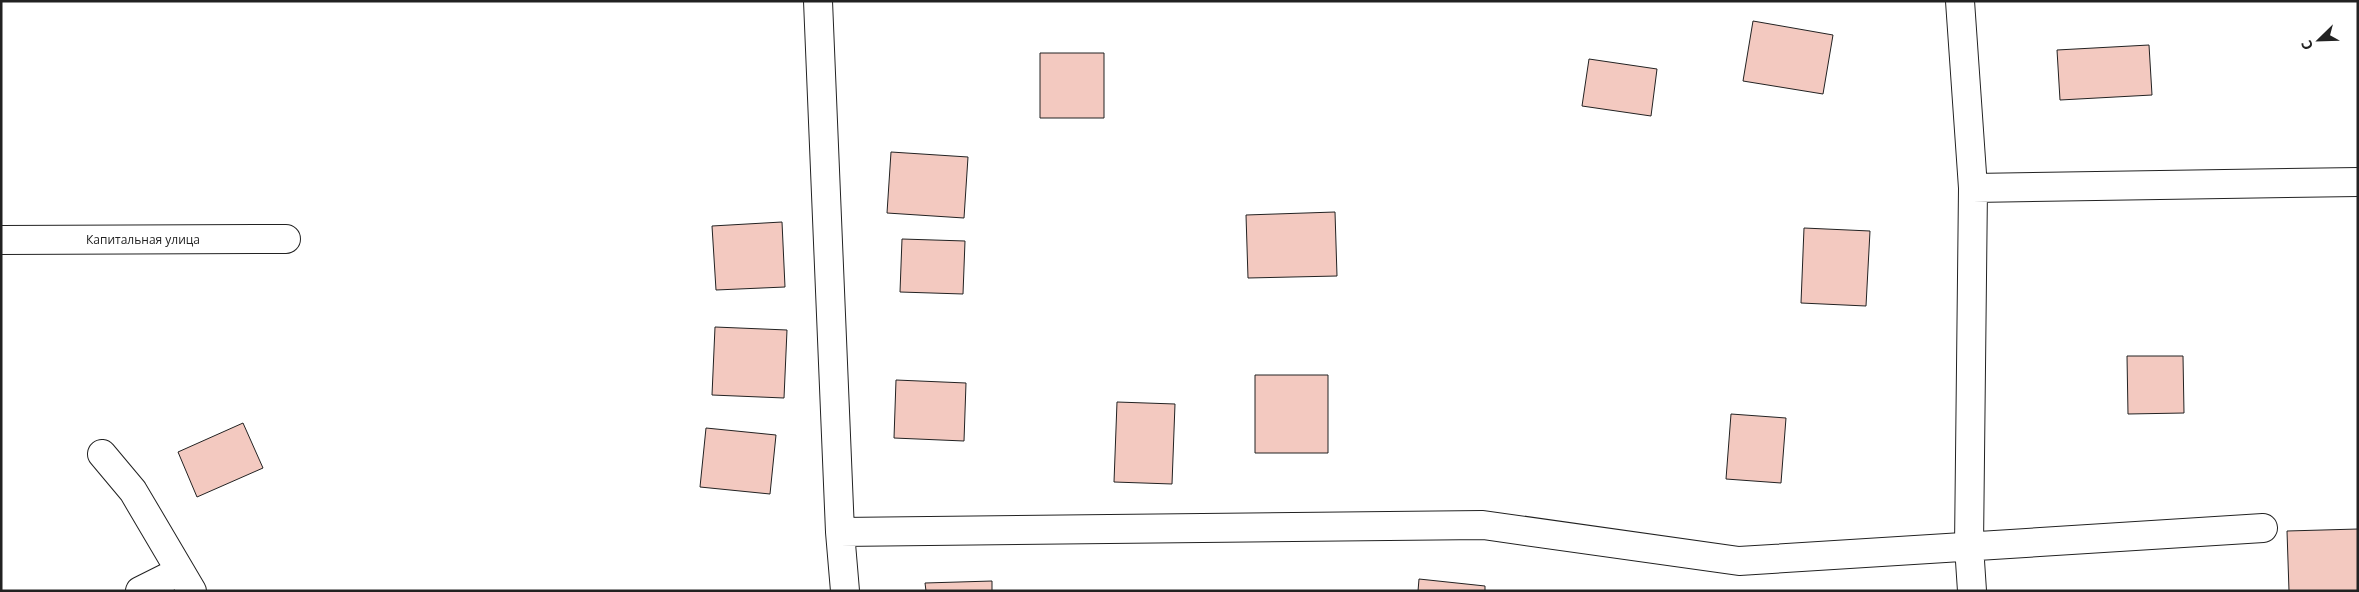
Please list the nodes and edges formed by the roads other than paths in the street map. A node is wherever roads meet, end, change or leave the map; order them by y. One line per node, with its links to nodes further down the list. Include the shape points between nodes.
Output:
1 (818, 1): 9 (street)
2 (1960, 1): 4 (street)
3 (2358, 182): 4 (street)
4 (1973, 188): 10 (street)
5 (286, 239): 6 (street, Капитальная улица)
6 (1, 240)
7 (102, 454): 11 (street, via 133,491)
8 (2263, 528): 10 (street)
9 (840, 532): 10 (street, via 1482,525 1739,561); 13 (street)
10 (1969, 546): 14 (street)
11 (186, 581): 12 (street)
12 (140, 591)
13 (845, 591)
14 (1972, 591)

